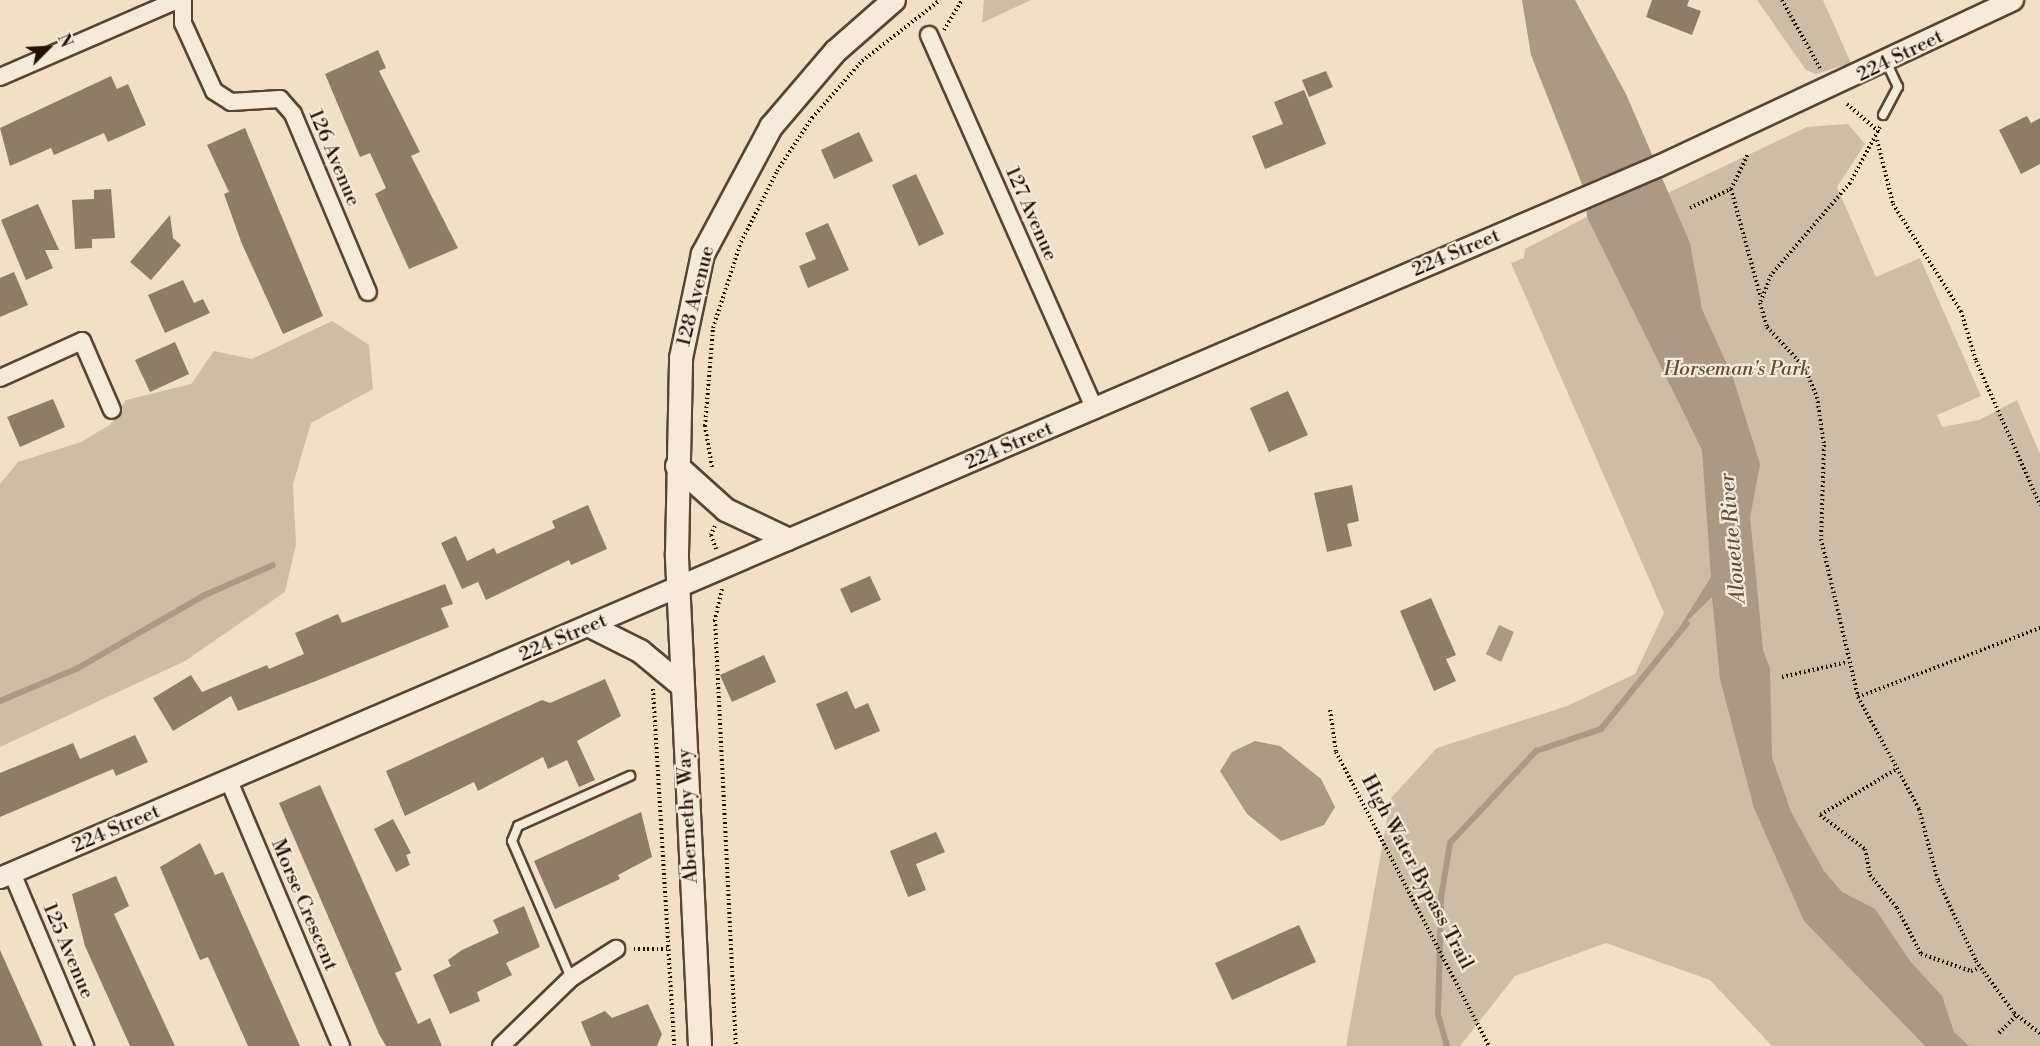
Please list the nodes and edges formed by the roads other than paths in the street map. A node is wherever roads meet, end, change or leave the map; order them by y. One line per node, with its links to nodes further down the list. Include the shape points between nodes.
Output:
1 (177, 0): 7 (street)
2 (183, 0): 9 (street, 126 Avenue, via 183,23 214,91 231,102 280,99 293,114)
3 (894, 0): 13 (main road, 128 Avenue, via 836,51 771,128 703,254 681,358)
4 (2013, 0): 6 (street, 224 Street)
5 (930, 38): 12 (street, 127 Avenue)
6 (1887, 63): 8 (lane, via 1898,87); 12 (street, 224 Street)
7 (0, 77)
8 (1883, 115)
9 (368, 292)
10 (0, 378): 11 (street, via 82,341)
11 (112, 410)
12 (1095, 410): 14 (street, 224 Street)
13 (677, 466): 14 (main road, via 726,510); 15 (main road, 128 Avenue)
14 (787, 539): 15 (street, 224 Street)
15 (680, 585): 16 (street, 224 Street); 17 (main road, Abernethy Way)
16 (590, 626): 17 (main road, via 640,651); 19 (street, 224 Street)
17 (681, 685): 26 (main road, Abernethy Way)
18 (630, 776): 22 (lane, via 518,826 512,841)
19 (229, 781): 20 (street, 224 Street); 24 (street, Morse Crescent)
20 (6, 876): 23 (street, 125 Avenue)
21 (616, 949): 22 (street)
22 (571, 978): 25 (street)
23 (86, 1046)
24 (341, 1046)
25 (501, 1046)
26 (700, 1046)

